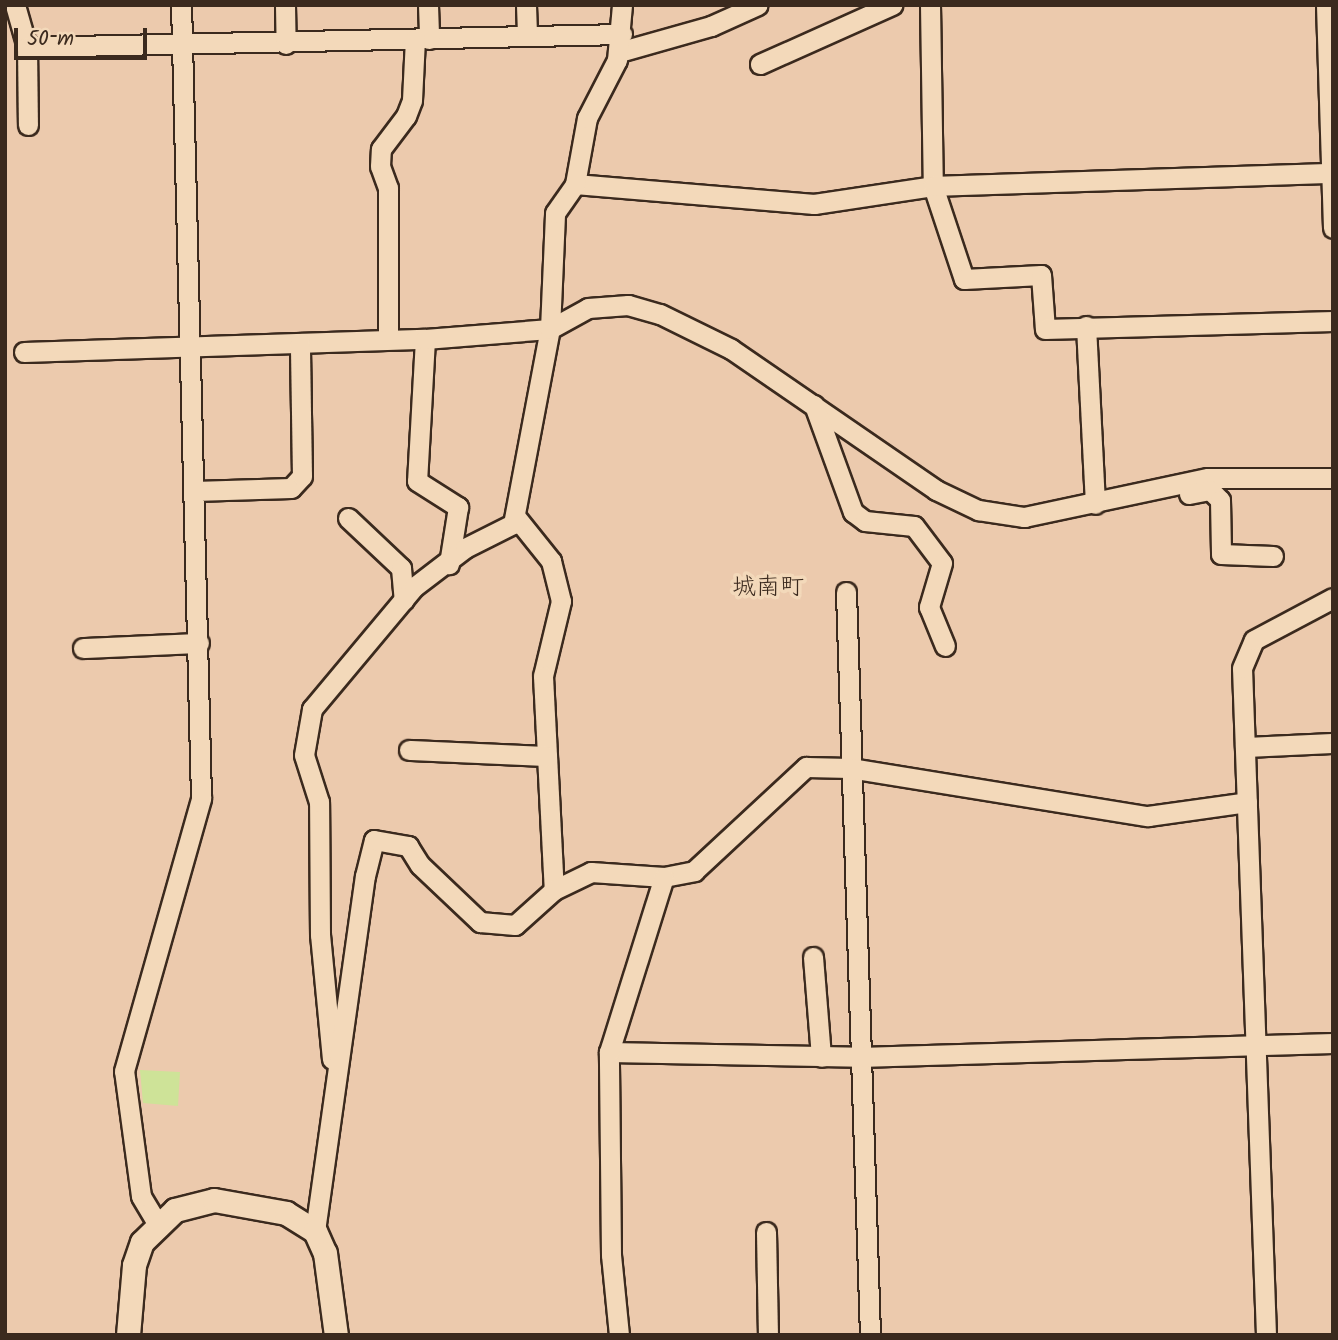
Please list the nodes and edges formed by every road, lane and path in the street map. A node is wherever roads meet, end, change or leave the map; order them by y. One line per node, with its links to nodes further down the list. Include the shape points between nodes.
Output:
1 (15, 5): 16 (street)
2 (181, 5): 15 (street)
3 (285, 5): 14 (street)
4 (428, 5): 12 (street)
5 (526, 5): 11 (street)
6 (622, 5): 13 (street)
7 (758, 5): 13 (street, via 711,26)
8 (892, 5): 17 (street)
9 (930, 5): 21 (street)
10 (1326, 5): 19 (street)
11 (527, 36): 12 (street); 13 (street)
12 (422, 39): 14 (street); 26 (street, via 412,100 381,149 380,166 388,188)
13 (621, 43): 20 (street, via 587,118)
14 (286, 44): 15 (street)
15 (182, 45): 16 (street); 29 (street)
16 (27, 47): 18 (street)
17 (760, 64)
18 (28, 125)
19 (1332, 173): 21 (street); 22 (street)
20 (575, 184): 21 (street, via 814,204); 25 (street, via 555,212)
21 (933, 186): 24 (street, via 964,279 1041,275 1045,329)
22 (1333, 228)
23 (1333, 321): 24 (street)
24 (1086, 326): 35 (street)
25 (550, 329): 27 (street); 31 (street, via 588,308 628,305 660,314 731,349); 36 (street)
26 (388, 338): 27 (street); 28 (street)
27 (425, 339): 39 (street, via 416,481 458,507)
28 (300, 343): 29 (street); 33 (street, via 302,476 291,488)
29 (191, 346): 30 (street); 33 (street)
30 (24, 352)
31 (814, 405): 35 (street, via 936,490 978,510 1024,517); 46 (street, via 853,512 865,521 914,526 942,563 929,607)
32 (1333, 478): 34 (street, via 1208,478)
33 (194, 491): 45 (street)
34 (1123, 497): 35 (street); 38 (street, via 1129,505 1210,490 1220,500 1222,554)
35 (1095, 504)
36 (515, 516): 39 (street, via 513,524 465,548); 51 (street, via 551,561 561,601 543,676)
37 (348, 518): 42 (street, via 401,568)
38 (1273, 556)
39 (449, 564): 42 (street)
40 (846, 592): 52 (street)
41 (1333, 598): 44 (street)
42 (404, 600): 62 (street, via 312,709 304,755 318,802 320,935)
43 (1333, 616): 44 (street, via 1300,631)
44 (1282, 626): 49 (street, via 1254,640 1246,652 1242,667)
45 (199, 643): 47 (street); 63 (street, via 201,798 124,1071 141,1196)
46 (945, 646)
47 (82, 648)
48 (1333, 743): 49 (street)
49 (1245, 747): 53 (street)
50 (409, 750): 51 (street)
51 (547, 756): 55 (street)
52 (850, 768): 53 (street, via 1148,816); 54 (street, via 806,767 694,871); 61 (street)
53 (1247, 802): 58 (street)
54 (664, 877): 55 (street, via 591,872); 59 (street)
55 (554, 890): 62 (street, via 515,925 480,922 420,865 408,846 374,840)
56 (813, 957): 60 (street)
57 (1333, 1043): 58 (street)
58 (1259, 1045): 61 (street); 71 (street)
59 (609, 1052): 60 (street); 68 (street, via 611,1255)
60 (821, 1057): 61 (street)
61 (859, 1058): 70 (street)
62 (335, 1092): 64 (street)
63 (157, 1223): 64 (street, via 192,1203 214,1200 286,1213); 66 (street, via 142,1242 134,1265)
64 (315, 1231): 67 (street, via 325,1253)
65 (766, 1232): 69 (street)
66 (128, 1335)
67 (336, 1335)
68 (618, 1335)
69 (768, 1335)
70 (870, 1335)
71 (1266, 1335)

